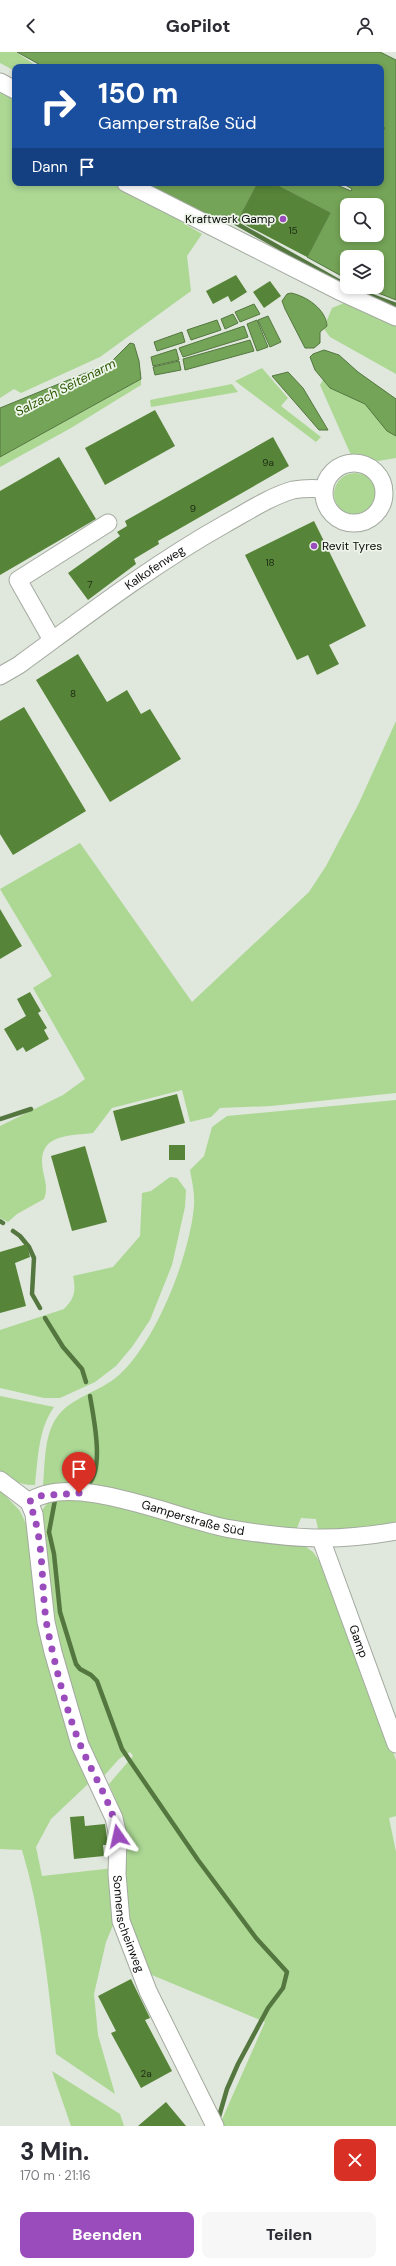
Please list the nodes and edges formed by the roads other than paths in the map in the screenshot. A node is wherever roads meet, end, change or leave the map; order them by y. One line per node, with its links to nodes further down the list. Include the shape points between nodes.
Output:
1 (0, 82): 2 (street)
2 (12, 88)
3 (132, 186): 4 (street, via 339,291)
4 (396, 317)
5 (324, 489): 7 (street, Kalkofenweg, via 307,488 292,491 253,508 150,569)
6 (108, 523): 7 (street, via 18,580)
7 (52, 640): 8 (street, Kalkofenweg)
8 (0, 676)
9 (0, 1480): 10 (street)
10 (29, 1502): 12 (street, Gamperstraße Süd, via 37,1496 68,1492 111,1496 229,1529); 14 (street, Sonnenscheinweg, via 34,1514 39,1544 46,1622 53,1652 80,1745 114,1818 118,1836 117,1874 121,1920 148,1991)
11 (396, 1531): 12 (street, Gamperstraße Süd, via 345,1539)
12 (321, 1539): 13 (street, Gamp)
13 (396, 1744)
14 (215, 2126)

